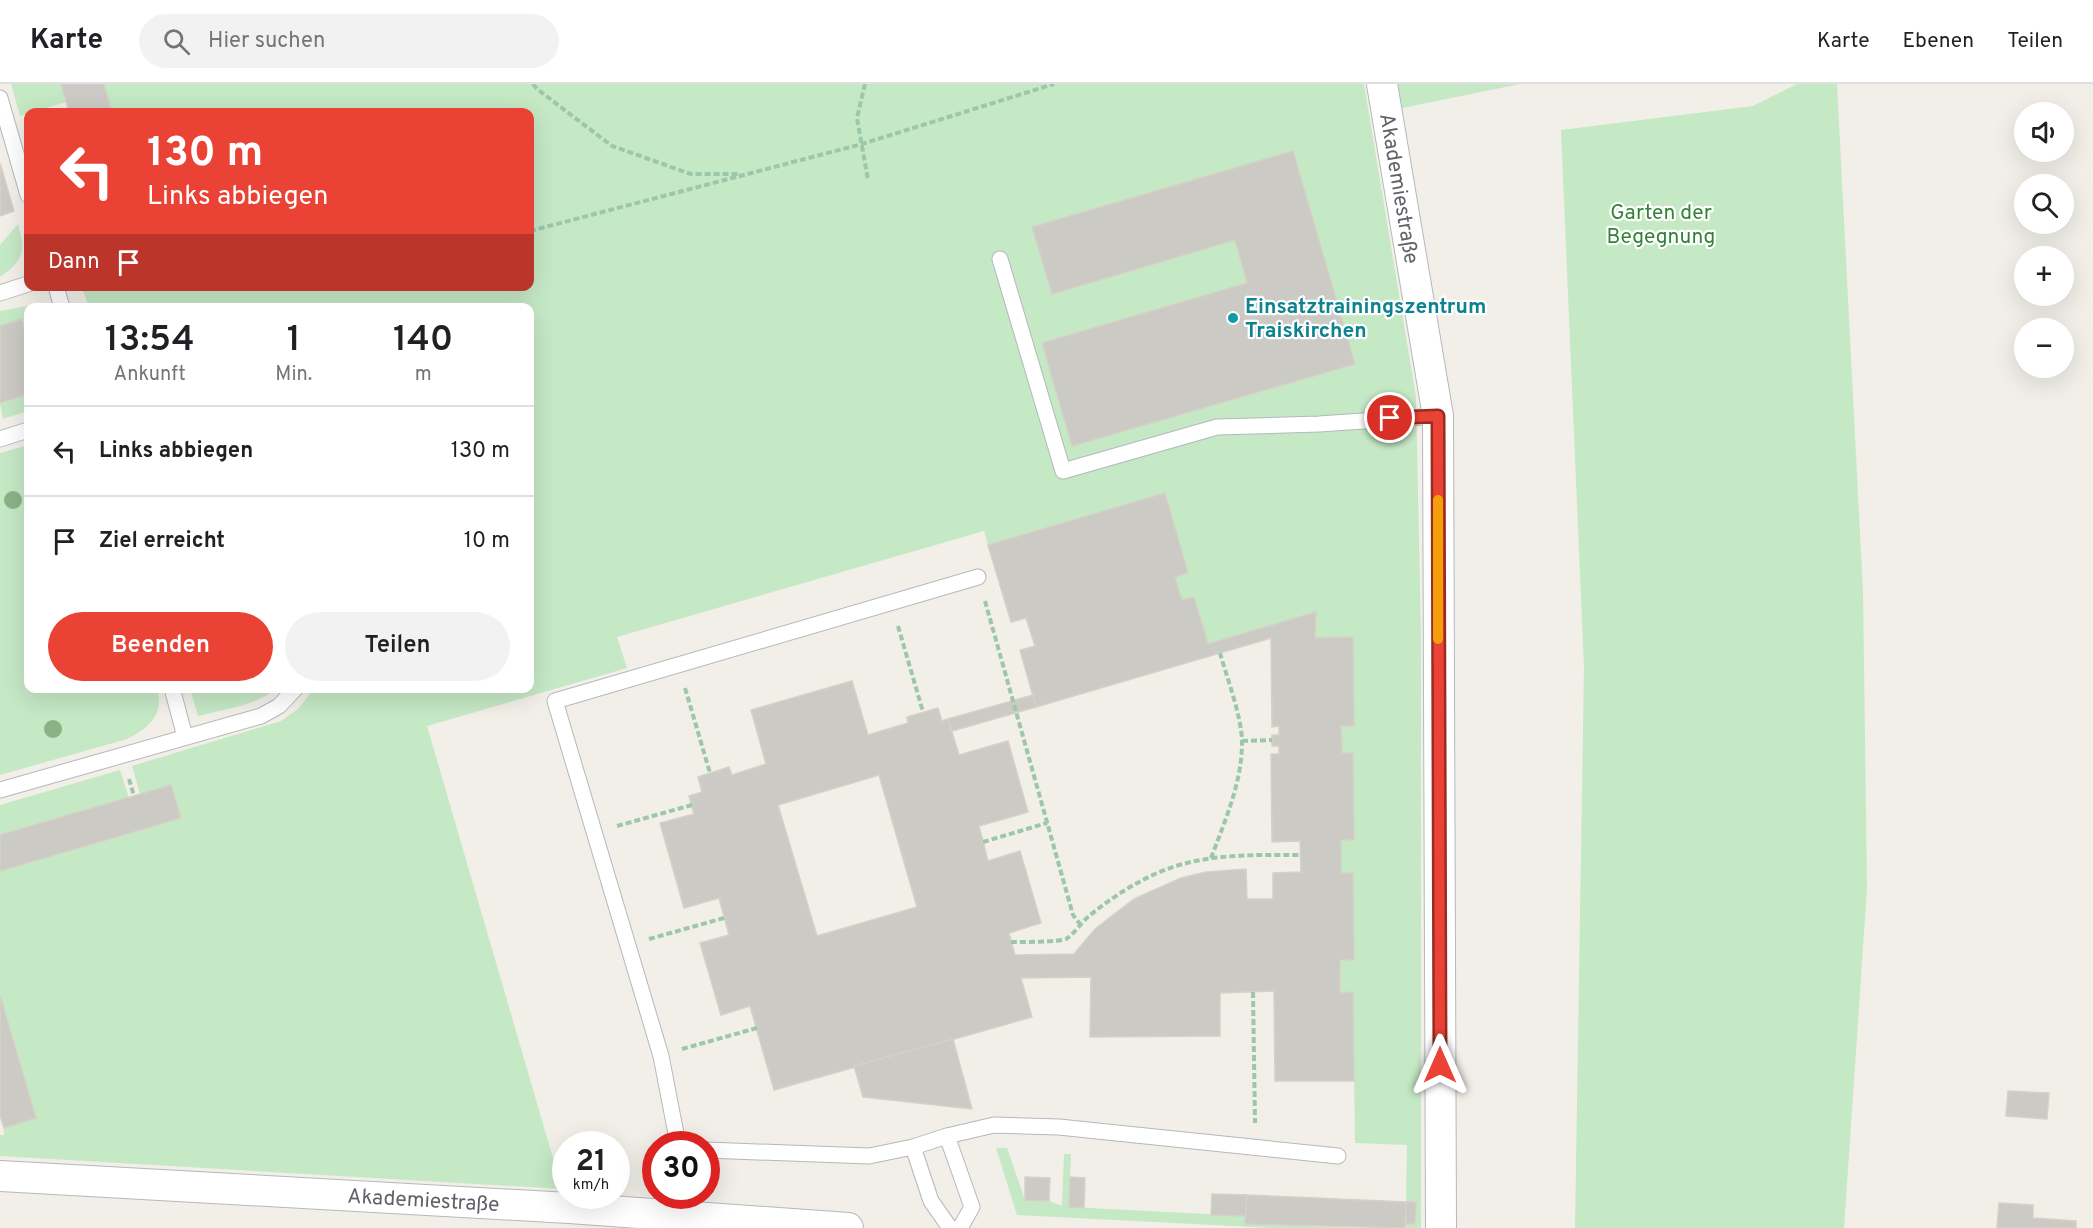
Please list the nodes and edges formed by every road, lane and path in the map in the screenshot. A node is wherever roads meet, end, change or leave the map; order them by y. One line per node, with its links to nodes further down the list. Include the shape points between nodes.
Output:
1 (533, 84): 7 (path, via 612,146 690,174)
2 (865, 84): 6 (path, via 857,118)
3 (1054, 84): 6 (path)
4 (1382, 84): 14 (street, Akademiestraße)
5 (0, 98): 9 (lane)
6 (862, 144): 7 (path); 8 (path)
7 (745, 174): 10 (path)
8 (868, 180)
9 (24, 181)
10 (534, 230)
11 (1000, 259): 14 (lane, via 1063,471 1216,427)
12 (24, 285): 13 (lane)
13 (0, 293)
14 (1438, 416): 52 (street, Akademiestraße)
15 (24, 431): 16 (lane)
16 (0, 439)
17 (978, 577): 18 (lane); 30 (path)
18 (891, 602): 20 (lane); 23 (path)
19 (1220, 653): 26 (path)
20 (678, 664): 27 (path); 31 (lane, via 555,701)
21 (173, 693): 24 (lane)
22 (291, 693): 24 (lane, via 261,716)
23 (923, 712)
24 (185, 737): 28 (lane)
25 (1272, 740): 26 (path)
26 (1242, 741): 34 (path, via 1234,794)
27 (710, 773)
28 (0, 790)
29 (692, 805): 31 (path)
30 (1047, 823): 32 (path); 36 (path, via 1073,915)
31 (594, 832): 38 (lane)
32 (983, 842)
33 (1300, 855): 34 (path)
34 (1211, 858): 36 (path, via 1157,873 1106,902)
35 (724, 918): 38 (path)
36 (1080, 924): 37 (path, via 1066,939)
37 (1011, 942)
38 (628, 945): 41 (lane)
39 (1253, 992): 45 (path)
40 (757, 1028): 41 (path)
41 (661, 1056): 42 (lane)
42 (675, 1131)
43 (947, 1136): 44 (lane); 45 (lane, via 994,1125 1059,1127); 51 (lane, via 972,1207)
44 (913, 1147): 46 (lane, via 869,1156); 50 (lane, via 931,1201)
45 (1256, 1148): 47 (lane)
46 (720, 1151)
47 (1338, 1156)
48 (0, 1176): 49 (street, Akademiestraße)
49 (848, 1228)
50 (950, 1228)
51 (960, 1228)
52 (1441, 1228)

